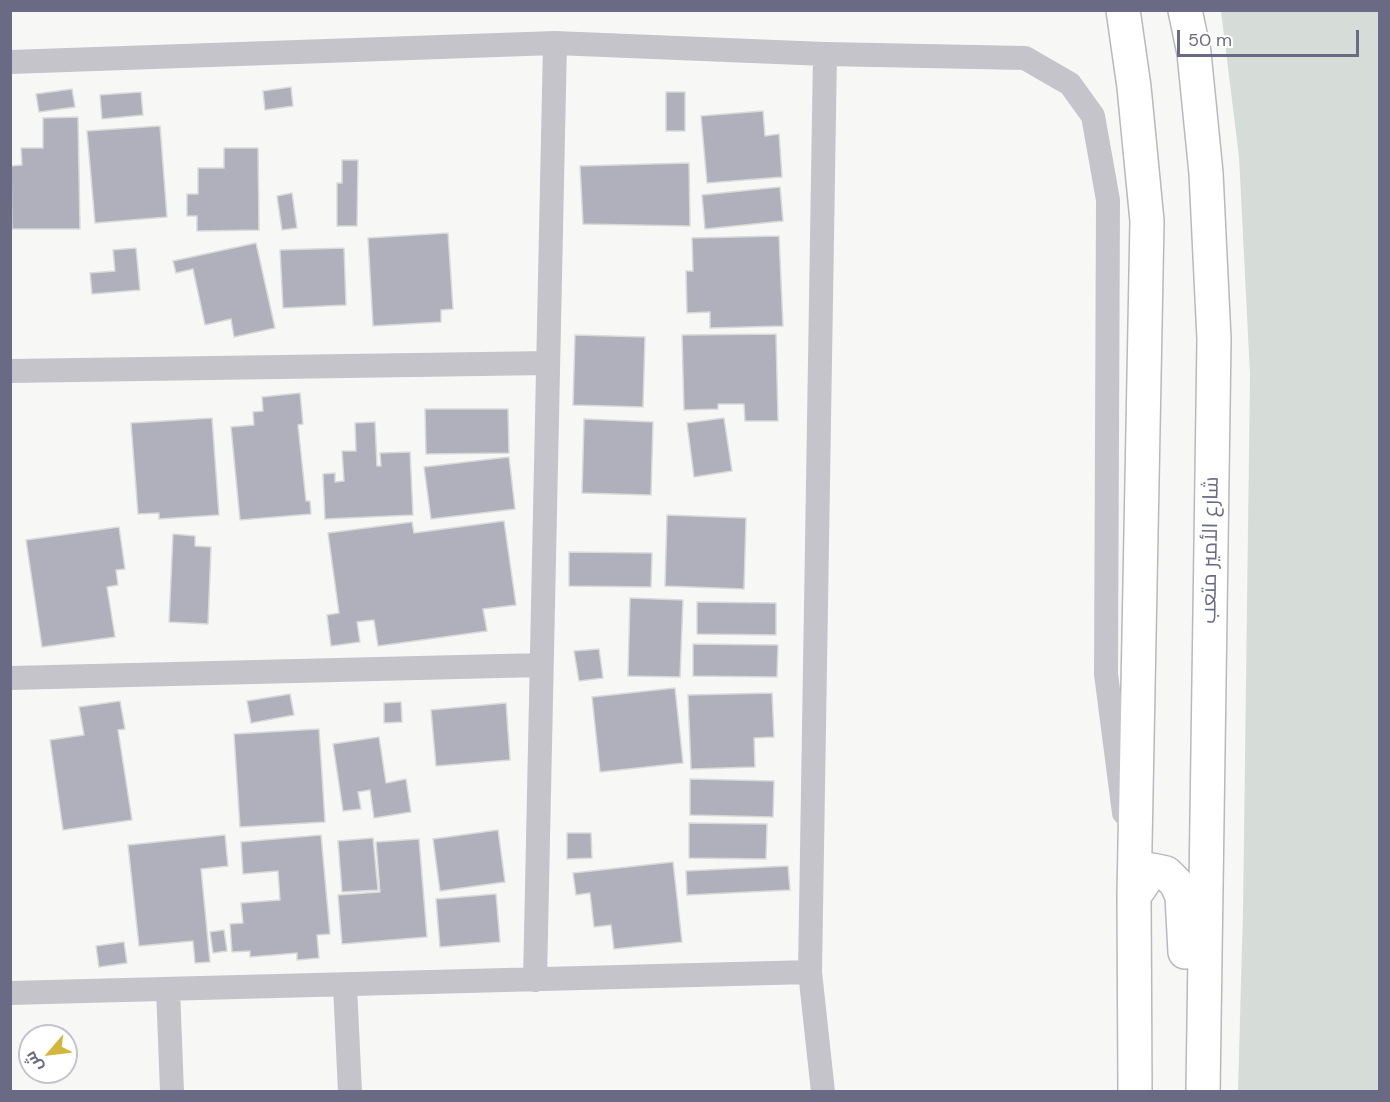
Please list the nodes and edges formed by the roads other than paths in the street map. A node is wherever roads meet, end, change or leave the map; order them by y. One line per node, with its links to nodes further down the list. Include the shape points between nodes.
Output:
1 (1123, 10): 10 (main road, via 1147,221)
2 (1185, 10): 21 (main road, شارع الأمير متعب, via 1194,53 1206,173 1214,339)
3 (555, 43): 4 (street); 5 (street); 6 (street)
4 (825, 54): 10 (street, via 1025,58 1070,84 1094,116 1108,200 1106,674); 11 (street)
5 (10, 62)
6 (548, 363): 7 (street); 8 (street)
7 (10, 371)
8 (541, 664): 9 (street); 12 (street)
9 (10, 678)
10 (1134, 896): 19 (main road); 20 (main road, via 1152,870 1166,873 1182,896)
11 (810, 972): 12 (street); 18 (street)
12 (535, 980): 13 (street)
13 (345, 985): 14 (street); 17 (street)
14 (168, 989): 15 (street); 16 (street)
15 (10, 993)
16 (172, 1092)
17 (350, 1092)
18 (823, 1092)
19 (1135, 1092)
20 (1192, 1092)
21 (1203, 1092)

